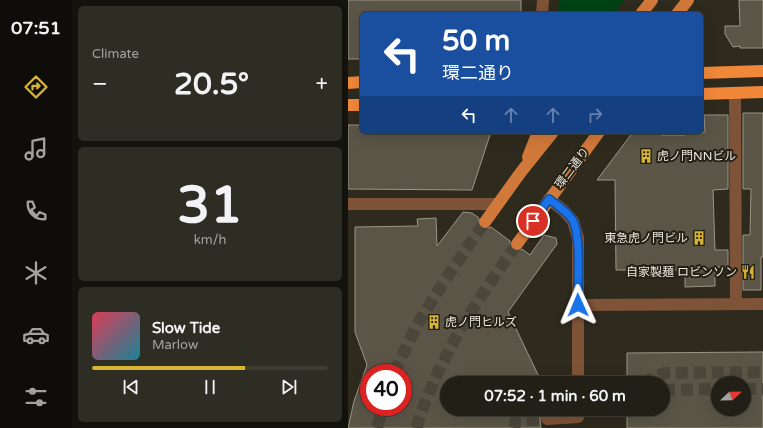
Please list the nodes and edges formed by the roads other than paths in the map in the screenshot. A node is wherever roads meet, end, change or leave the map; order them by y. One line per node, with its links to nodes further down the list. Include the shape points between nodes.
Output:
1 (543, 0): 4 (street)
2 (652, 0): 5 (main road)
3 (689, 0): 6 (main road); 7 (main road)
4 (542, 12)
5 (643, 12)
6 (679, 12)
7 (684, 12)
8 (703, 67): 9 (main road)
9 (718, 72): 10 (highway); 11 (highway)
10 (763, 72)
11 (703, 73)
12 (360, 82): 13 (highway)
13 (348, 83)
14 (763, 92): 15 (highway)
15 (735, 93): 16 (highway); 28 (street)
16 (703, 94)
17 (360, 104): 18 (highway)
18 (348, 105)
19 (537, 134): 22 (main road)
20 (551, 134): 22 (main road)
21 (598, 134): 23 (main road, 環二通り)
22 (521, 172): 25 (main road)
23 (549, 199): 27 (main road, 環二通り); 30 (street, via 573,221 578,238)
24 (348, 204): 25 (street)
25 (498, 204): 26 (main road)
26 (485, 222)
27 (517, 244)
28 (736, 304): 29 (street); 30 (street)
29 (763, 304)
30 (578, 305): 31 (street)
31 (578, 376)
32 (578, 418): 33 (street)
33 (547, 419)

